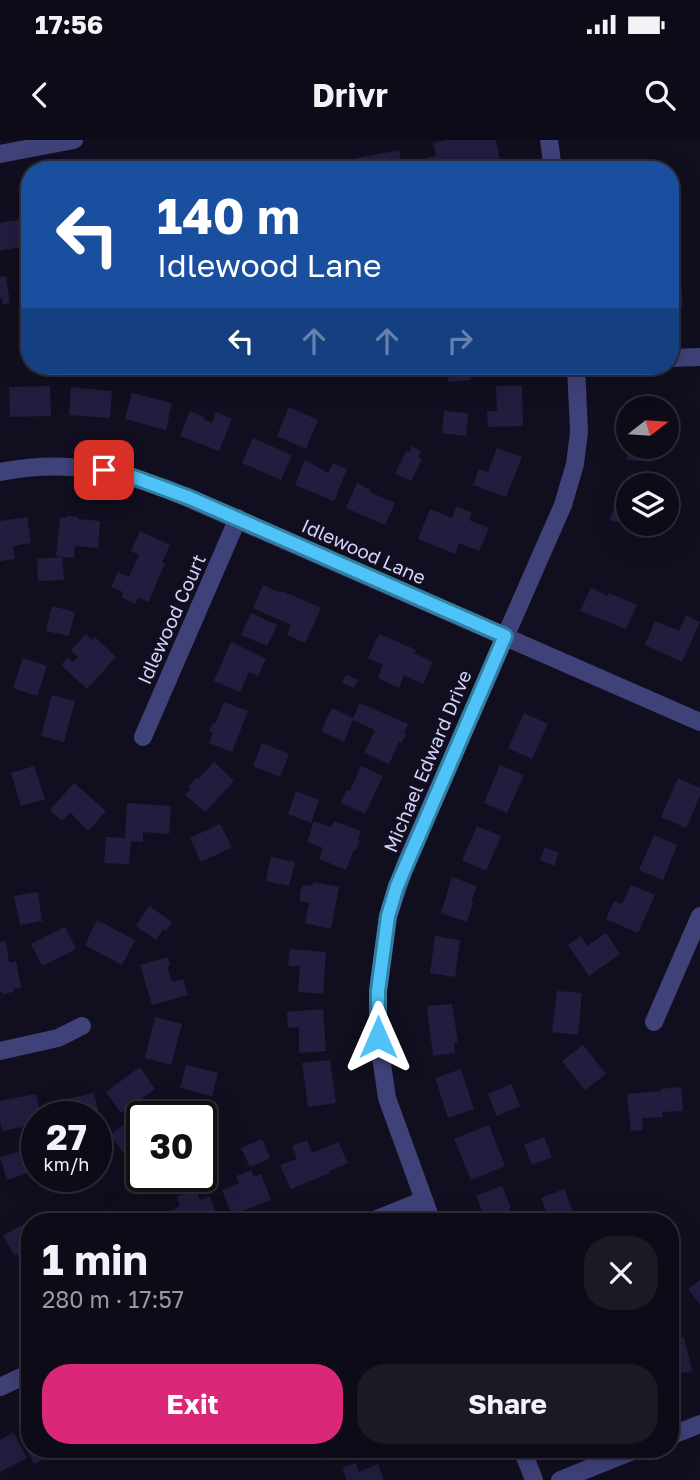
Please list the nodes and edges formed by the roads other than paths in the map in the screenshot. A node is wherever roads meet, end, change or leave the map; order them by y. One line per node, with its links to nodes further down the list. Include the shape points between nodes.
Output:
1 (74, 140): 3 (street)
2 (549, 140): 4 (street)
3 (0, 154)
4 (552, 161)
5 (700, 357): 6 (street)
6 (679, 358)
7 (576, 375): 10 (street, Michael Edward Drive, via 575,464 563,505)
8 (0, 472): 9 (street, Idlewood Lane, via 48,466 104,470)
9 (238, 518): 10 (street, Idlewood Lane); 12 (street, Idlewood Court)
10 (505, 636): 11 (street, Idlewood Lane); 17 (street, Michael Edward Drive, via 406,863 388,916 378,991 378,1037 387,1098)
11 (700, 722)
12 (142, 737)
13 (700, 916): 14 (street)
14 (654, 1022)
15 (82, 1026): 16 (street, via 58,1038)
16 (0, 1051)
17 (424, 1200): 18 (street); 19 (street, Michael Edward Drive)
18 (392, 1213)
19 (429, 1213)
20 (21, 1377): 21 (street)
21 (0, 1387)
22 (700, 1424): 23 (street)
23 (679, 1432)
24 (525, 1458): 26 (street)
25 (615, 1458): 27 (street)
26 (534, 1480)
27 (559, 1480)

